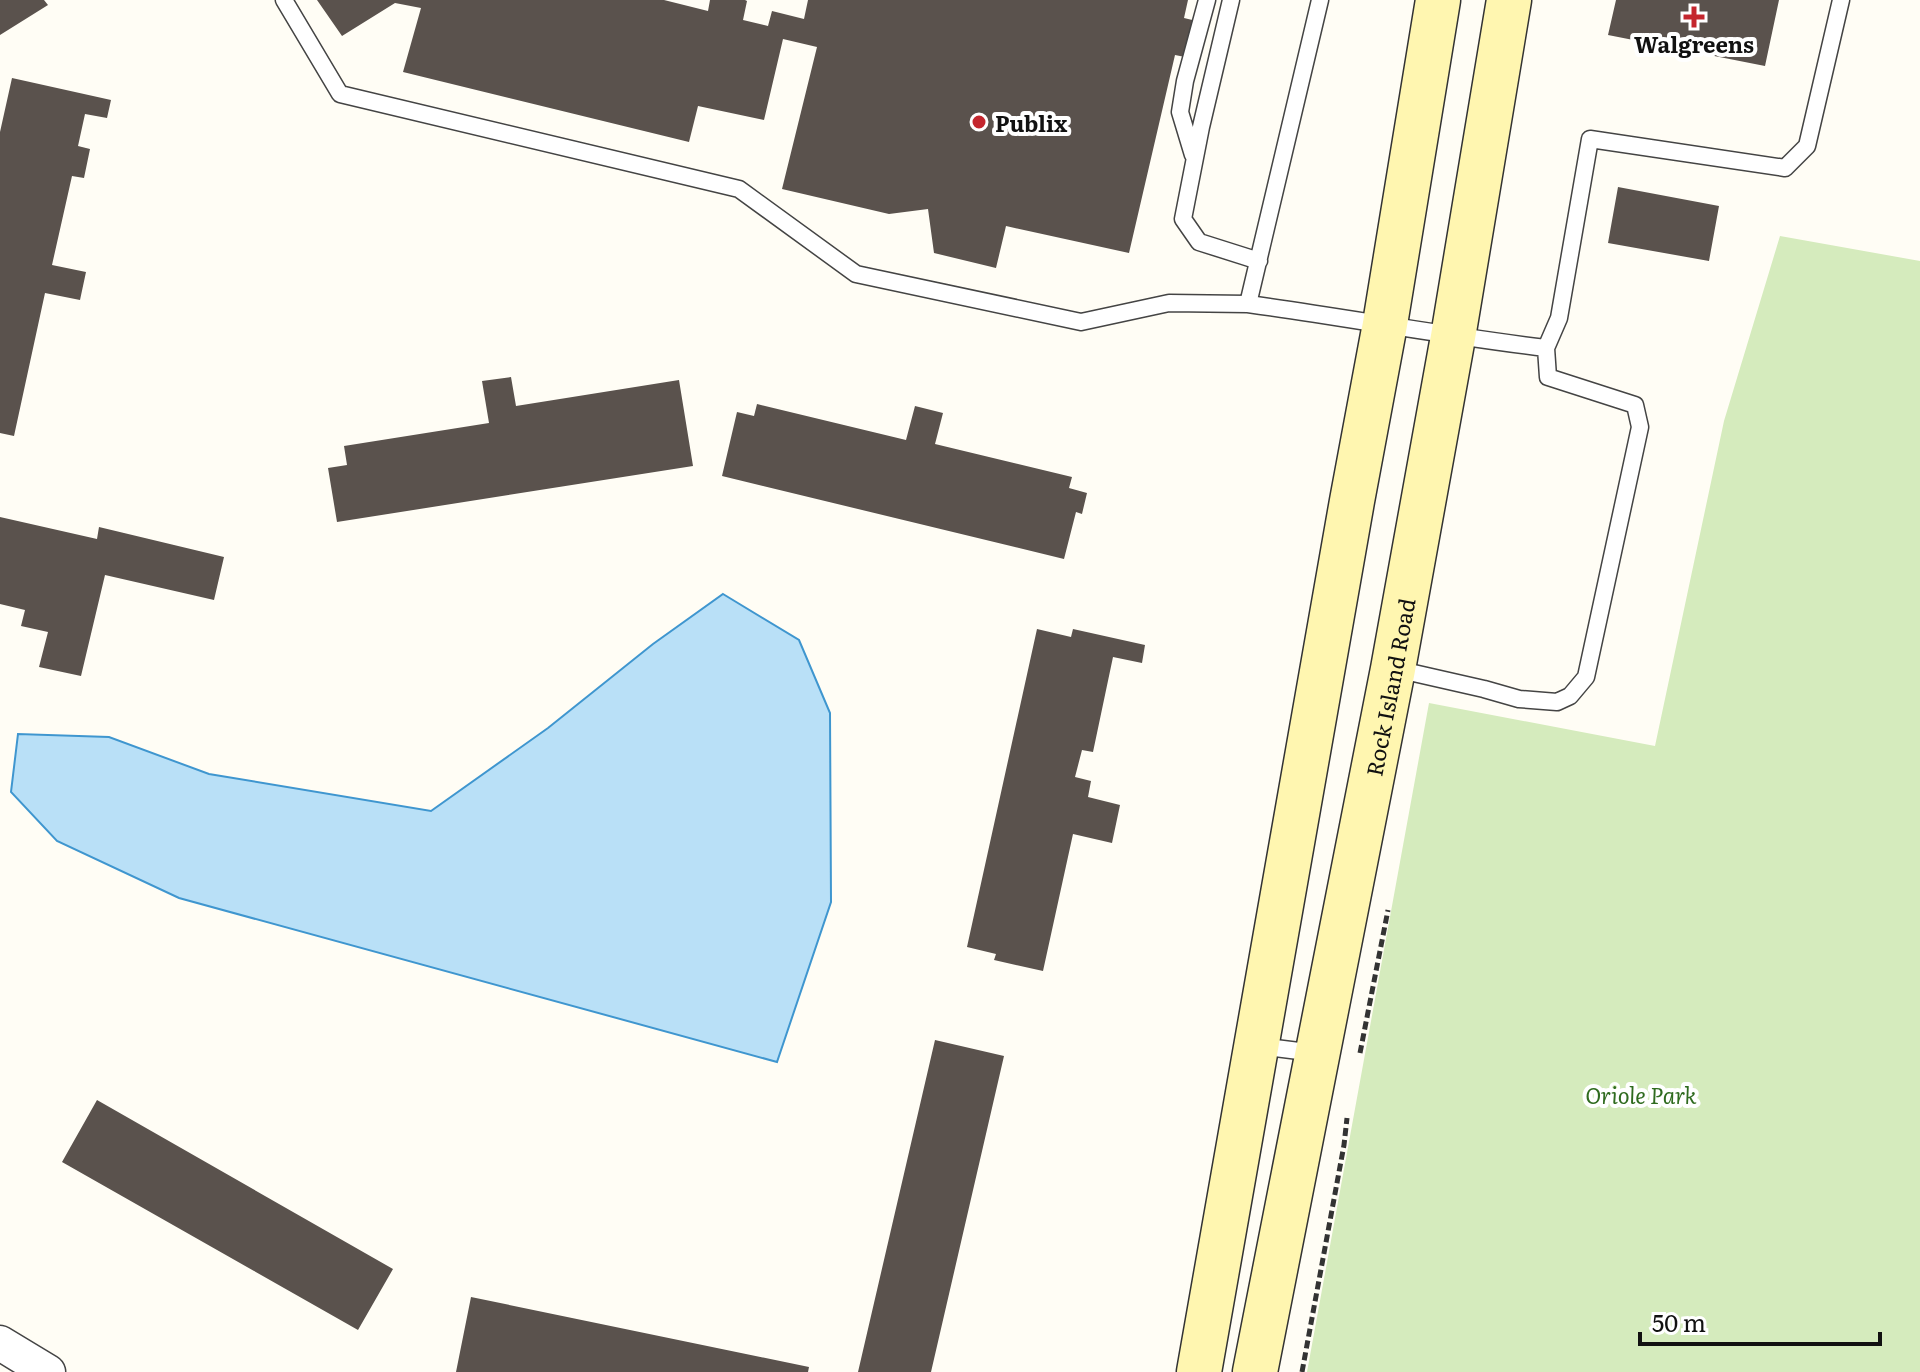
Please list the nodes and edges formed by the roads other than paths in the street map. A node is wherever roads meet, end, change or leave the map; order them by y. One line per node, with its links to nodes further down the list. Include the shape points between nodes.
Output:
1 (284, 0): 10 (lane, via 340,94 739,189 856,274 1081,322 1169,303)
2 (1207, 0): 8 (lane, via 1180,112)
3 (1231, 0): 8 (lane)
4 (1320, 0): 10 (lane)
5 (1438, 0): 11 (main road)
6 (1509, 0): 12 (main road, Rock Island Road)
7 (1841, 0): 13 (lane, via 1807,146 1785,168 1590,139 1559,318)
8 (1194, 161): 9 (lane, via 1183,219 1199,242)
9 (1259, 261)
10 (1248, 304): 11 (lane)
11 (1385, 324): 12 (lane); 15 (main road)
12 (1453, 337): 13 (lane); 14 (main road, Rock Island Road)
13 (1546, 348): 14 (lane, via 1548,377 1635,405 1640,427 1586,677 1557,702 1519,699)
14 (1393, 669): 16 (main road, Rock Island Road)
15 (1257, 1045): 16 (lane); 19 (main road)
16 (1338, 1058): 20 (main road, Rock Island Road)
17 (0, 1343): 18 (street)
18 (48, 1372)
19 (1199, 1372)
20 (1255, 1372)

